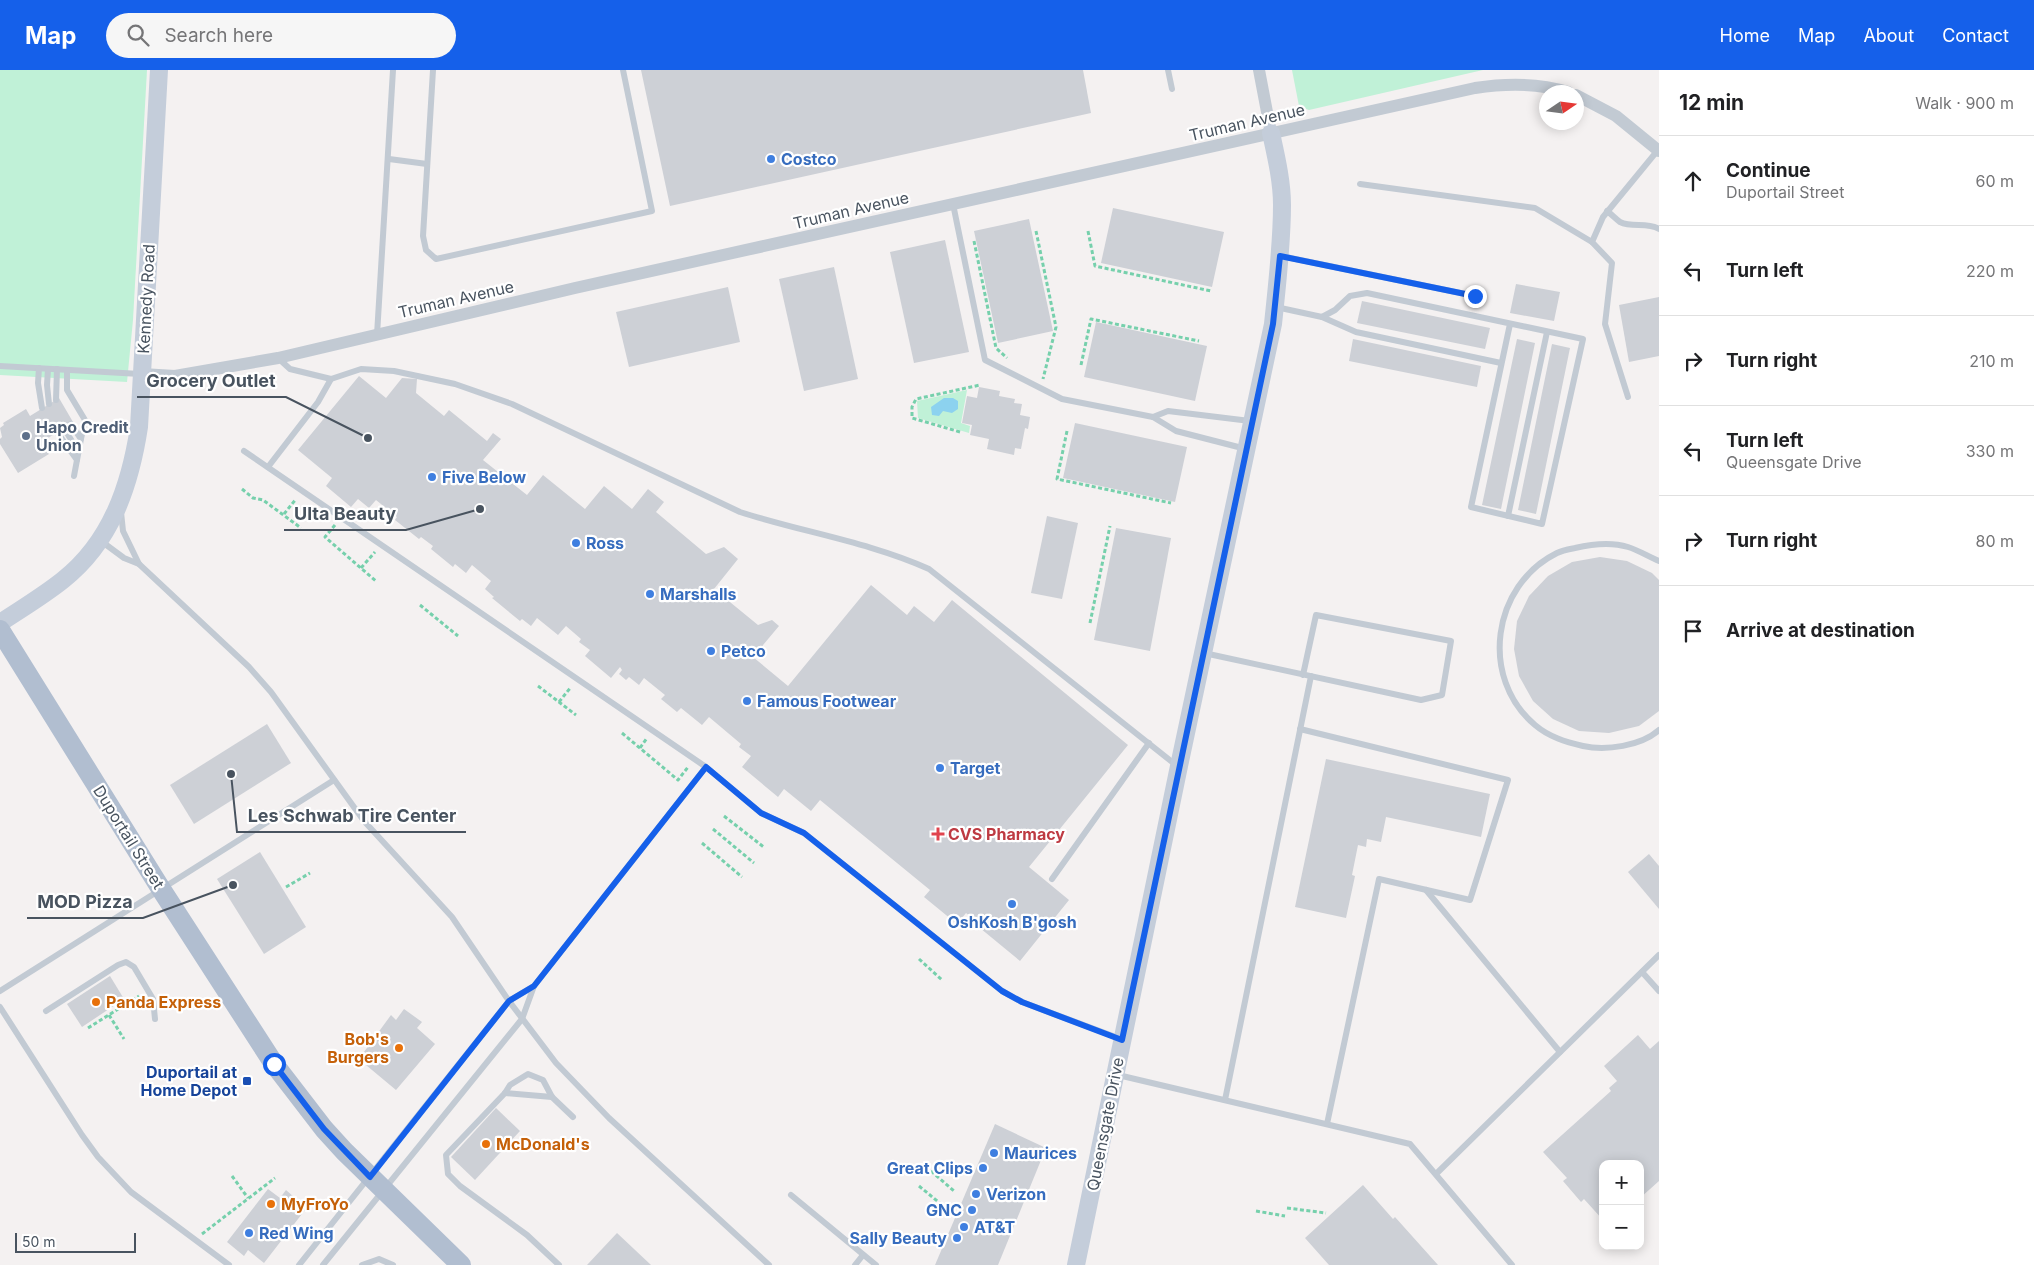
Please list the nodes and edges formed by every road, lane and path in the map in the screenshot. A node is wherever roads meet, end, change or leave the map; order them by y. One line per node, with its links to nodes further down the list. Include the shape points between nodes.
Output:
1 (159, 70): 40 (street, Kennedy Road)
2 (393, 70): 12 (lane)
3 (433, 70): 13 (lane)
4 (623, 70): 13 (lane, via 652,212 436,259 426,250 423,236)
5 (1168, 70): 8 (lane)
6 (1259, 70): 10 (street, Queensgate Drive)
7 (1539, 87): 10 (street, Truman Avenue, via 1490,85)
8 (1172, 89)
9 (1584, 99): 11 (street, via 1616,116)
10 (1271, 133): 15 (street, Truman Avenue); 22 (street, Queensgate Drive, via 1282,204)
11 (1659, 151): 16 (lane)
12 (389, 159): 13 (lane); 29 (lane)
13 (427, 164)
14 (1360, 184): 21 (lane, via 1534,208)
15 (953, 204): 29 (street, Truman Avenue); 48 (lane, via 984,360 1062,400)
16 (1608, 211): 17 (lane, via 1620,222 1651,224); 21 (lane)
17 (1659, 229)
18 (1036, 231): 42 (path, via 1056,327 1044,379)
19 (1088, 231): 23 (path, via 1095,266)
20 (972, 232): 32 (path, via 996,348)
21 (1592, 242): 44 (lane, via 1612,263 1605,324)
22 (1280, 256): 24 (lane); 25 (street, Queensgate Drive)
23 (1210, 291)
24 (1475, 296)
25 (1275, 307): 26 (lane); 49 (street, Queensgate Drive)
26 (1322, 317): 27 (lane, via 1350,296 1367,293); 33 (lane, via 1356,332)
27 (1510, 324): 28 (lane); 33 (lane)
28 (1547, 332): 64 (lane); 64 (lane, via 1582,339 1542,524)
29 (377, 335): 31 (street, Truman Avenue)
30 (1199, 340): 34 (path, via 1091,319)
31 (278, 358): 40 (street, Truman Avenue, via 175,376); 41 (lane, via 290,369)
32 (1008, 359)
33 (1501, 363): 64 (lane, via 1471,507)
34 (1081, 365)
35 (0, 366): 36 (lane)
36 (39, 368): 37 (lane); 47 (lane)
37 (48, 369): 38 (lane); 46 (lane)
38 (57, 369): 39 (lane); 45 (lane)
39 (67, 370): 40 (lane); 55 (lane, via 66,390 85,420)
40 (142, 374): 62 (street, Kennedy Road, via 136,444)
41 (331, 379): 59 (lane, via 318,402); 85 (lane, via 361,370 394,371 455,384 512,404 740,512 903,557 929,569)
42 (1034, 379)
43 (980, 385): 54 (path, via 916,399 912,407 912,418)
44 (1628, 398)
45 (56, 400)
46 (49, 404)
47 (42, 408)
48 (1153, 416): 49 (lane, via 1168,411); 56 (lane, via 1176,431)
49 (1252, 421): 56 (street, Queensgate Drive)
50 (71, 424): 55 (lane)
51 (64, 428): 58 (lane, via 73,443)
52 (1067, 431): 63 (path, via 1058,479)
53 (57, 432): 58 (lane)
54 (960, 432)
55 (81, 439): 58 (lane)
56 (1246, 449): 77 (street, Queensgate Drive)
57 (244, 451): 59 (lane)
58 (77, 460): 60 (lane)
59 (268, 467): 87 (lane)
60 (74, 476)
61 (242, 489): 66 (path)
62 (123, 497): 68 (street, Kennedy Road); 70 (lane, via 123,531)
63 (1171, 503)
64 (1508, 516)
65 (1110, 526): 74 (path)
66 (301, 528)
67 (325, 537): 71 (path)
68 (100, 540): 70 (lane, via 124,558); 73 (street, Kennedy Road, via 65,579)
69 (1659, 561): 83 (lane, via 1627,546 1592,544 1558,553 1529,573 1518,587 1508,602 1499,636 1502,671 1514,701 1535,725 1563,742 1594,749 1626,746)
70 (139, 564): 88 (lane, via 249,667 280,703)
71 (377, 582)
72 (420, 605): 76 (path)
73 (0, 623)
74 (1090, 623)
75 (0, 630): 99 (main road, Duportail Street)
76 (458, 636)
77 (1203, 652): 78 (lane); 86 (street, Queensgate Drive)
78 (1303, 675): 79 (lane); 79 (lane, via 1316,615 1451,641 1442,695 1421,700)
79 (1311, 676): 82 (lane)
80 (538, 686): 81 (path)
81 (576, 715)
82 (1300, 729): 100 (lane, via 1508,780 1470,900); 122 (lane)
83 (1659, 730)
84 (622, 733): 89 (path)
85 (1149, 743): 86 (lane); 97 (lane)
86 (1179, 766): 117 (street, Queensgate Drive)
87 (706, 767): 105 (lane); 117 (lane, via 761,813 804,833 1002,991 1022,1002)
88 (334, 780): 99 (lane); 109 (lane, via 364,821 452,917)
89 (678, 780)
90 (724, 816): 93 (path)
91 (713, 829): 94 (path)
92 (702, 843): 96 (path)
93 (765, 848)
94 (754, 863)
95 (310, 872): 98 (path)
96 (742, 877)
97 (1052, 879)
98 (286, 887)
99 (162, 889): 106 (lane); 129 (main road, Duportail Street, via 274,1064 324,1129)
100 (1426, 890): 118 (lane); 124 (lane, via 1379,879)
101 (1659, 955): 103 (lane)
102 (919, 959): 104 (path)
103 (1642, 972): 107 (lane); 118 (lane)
104 (942, 980)
105 (534, 986): 109 (lane); 114 (lane)
106 (0, 991)
107 (1659, 991)
108 (138, 996): 112 (path)
109 (509, 1001): 114 (lane); 129 (lane)
110 (0, 1007): 139 (lane, via 98,1157 131,1192)
111 (46, 1011): 113 (lane, via 126,962 134,967 153,999)
112 (109, 1015): 115 (path); 116 (path)
113 (155, 1019)
114 (522, 1019): 129 (lane); 148 (lane, via 556,1063 602,1111)
115 (88, 1028)
116 (124, 1039)
117 (1122, 1040): 119 (street, Queensgate Drive)
118 (1560, 1052): 126 (lane)
119 (1115, 1074): 122 (lane); 151 (street, Queensgate Drive)
120 (504, 1094): 121 (lane); 121 (lane, via 510,1085 528,1074 543,1080); 147 (lane, via 446,1156 448,1174 528,1234)
121 (552, 1097): 123 (lane)
122 (1225, 1100): 124 (lane)
123 (573, 1117)
124 (1327, 1124): 126 (lane, via 1410,1144)
125 (931, 1171): 131 (path)
126 (1436, 1174): 152 (lane)
127 (232, 1176): 133 (path)
128 (275, 1178): 133 (path)
129 (377, 1183): 142 (lane); 143 (lane); 146 (main road, Duportail Street)
130 (919, 1186): 134 (path)
131 (954, 1191)
132 (791, 1195): 140 (lane)
133 (248, 1198): 139 (path)
134 (942, 1205)
135 (1287, 1208): 137 (path)
136 (1256, 1210): 138 (path)
137 (1326, 1213)
138 (1285, 1216)
139 (195, 1239): 141 (lane)
140 (863, 1254): 149 (lane); 150 (lane)
141 (229, 1265)
142 (299, 1265)
143 (323, 1265)
144 (362, 1265): 145 (lane, via 379,1259)
145 (393, 1265)
146 (460, 1265)
147 (560, 1265)
148 (769, 1265)
149 (854, 1265)
150 (876, 1265)
151 (1076, 1265)
152 (1512, 1265)

